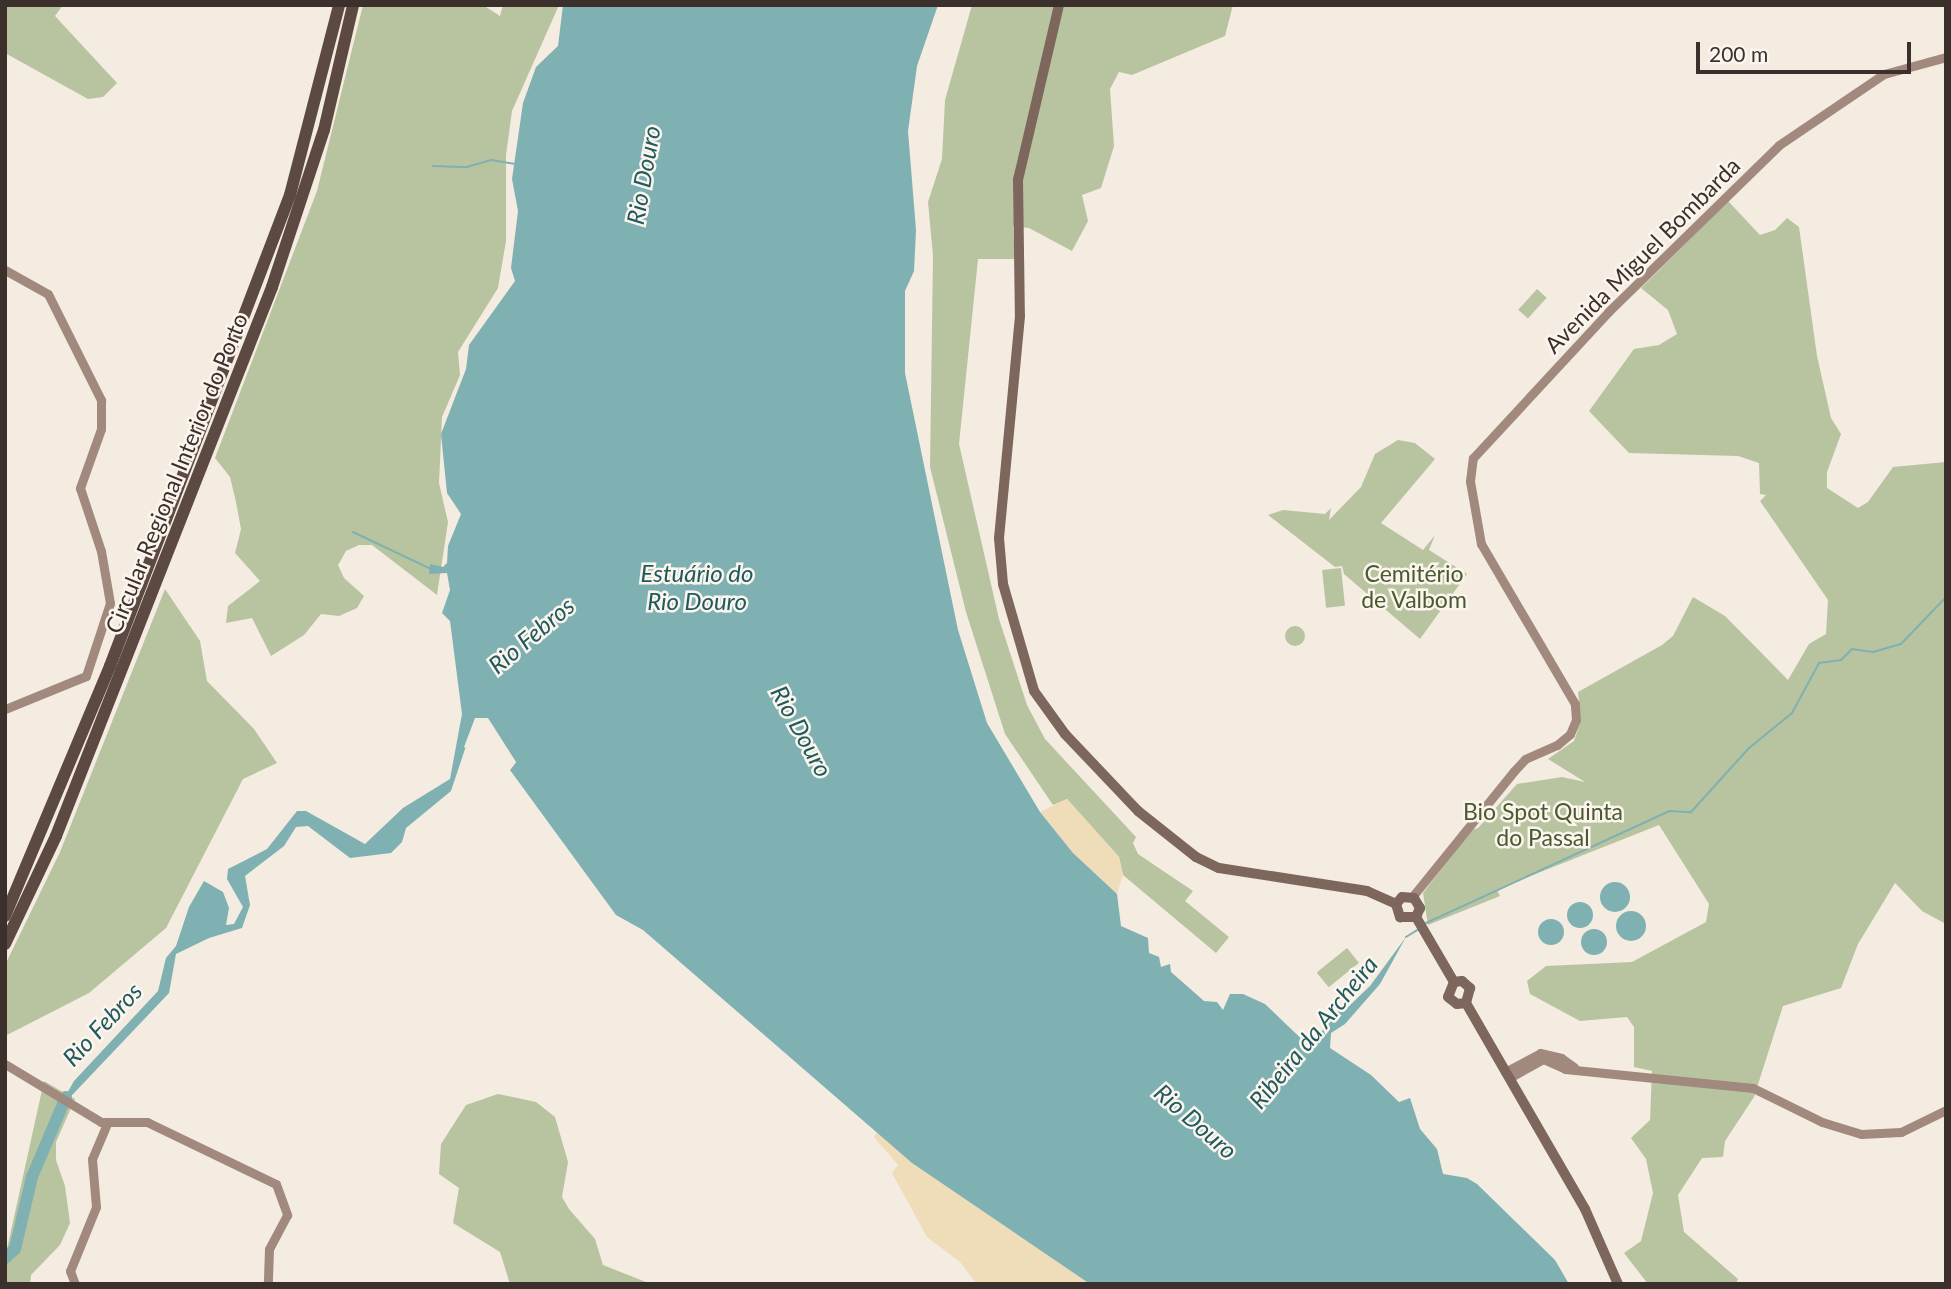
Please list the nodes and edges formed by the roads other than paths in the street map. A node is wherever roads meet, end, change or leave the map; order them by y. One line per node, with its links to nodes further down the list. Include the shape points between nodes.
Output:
1 (1059, 5): 8 (main road, via 1018,180 1020,316 999,538 1003,584 1034,691 1065,734 1138,811 1196,857 1219,868 1367,891)
2 (338, 9): 9 (highway, Circular Regional Interior do Porto, via 290,195 110,666)
3 (352, 10): 11 (highway, Circular Regional Interior do Porto, via 306,189 245,356 56,836)
4 (1946, 57): 7 (street, Avenida Miguel Bombarda, via 1884,74 1861,86 1779,145 1608,312 1476,454 1470,470 1481,544 1575,704 1576,720 1570,734 1557,745 1525,760 1514,771)
5 (5, 270): 6 (street, via 48,294 99,394 101,429 80,488 101,551 110,603 86,676)
6 (5, 709)
7 (1412, 897): 8 (main road, via 1402,897); 10 (main road, via 1420,908)
8 (1396, 904): 10 (main road, via 1400,917)
9 (5, 915)
10 (1419, 924): 12 (main road)
11 (5, 944)
12 (1454, 982): 13 (main road, via 1462,981 1470,988); 13 (main road, via 1448,998)
13 (1466, 1003): 15 (main road)
14 (5, 1064): 17 (street)
15 (1507, 1075): 16 (street, via 1543,1059 1566,1069 1753,1088 1822,1122 1861,1134 1917,1126); 20 (main road, via 1585,1209)
16 (1946, 1110)
17 (107, 1124): 18 (street, via 92,1159 96,1207 70,1271); 19 (street, via 146,1122 276,1184 287,1215 270,1250)
18 (75, 1284)
19 (268, 1284)
20 (1618, 1284)

